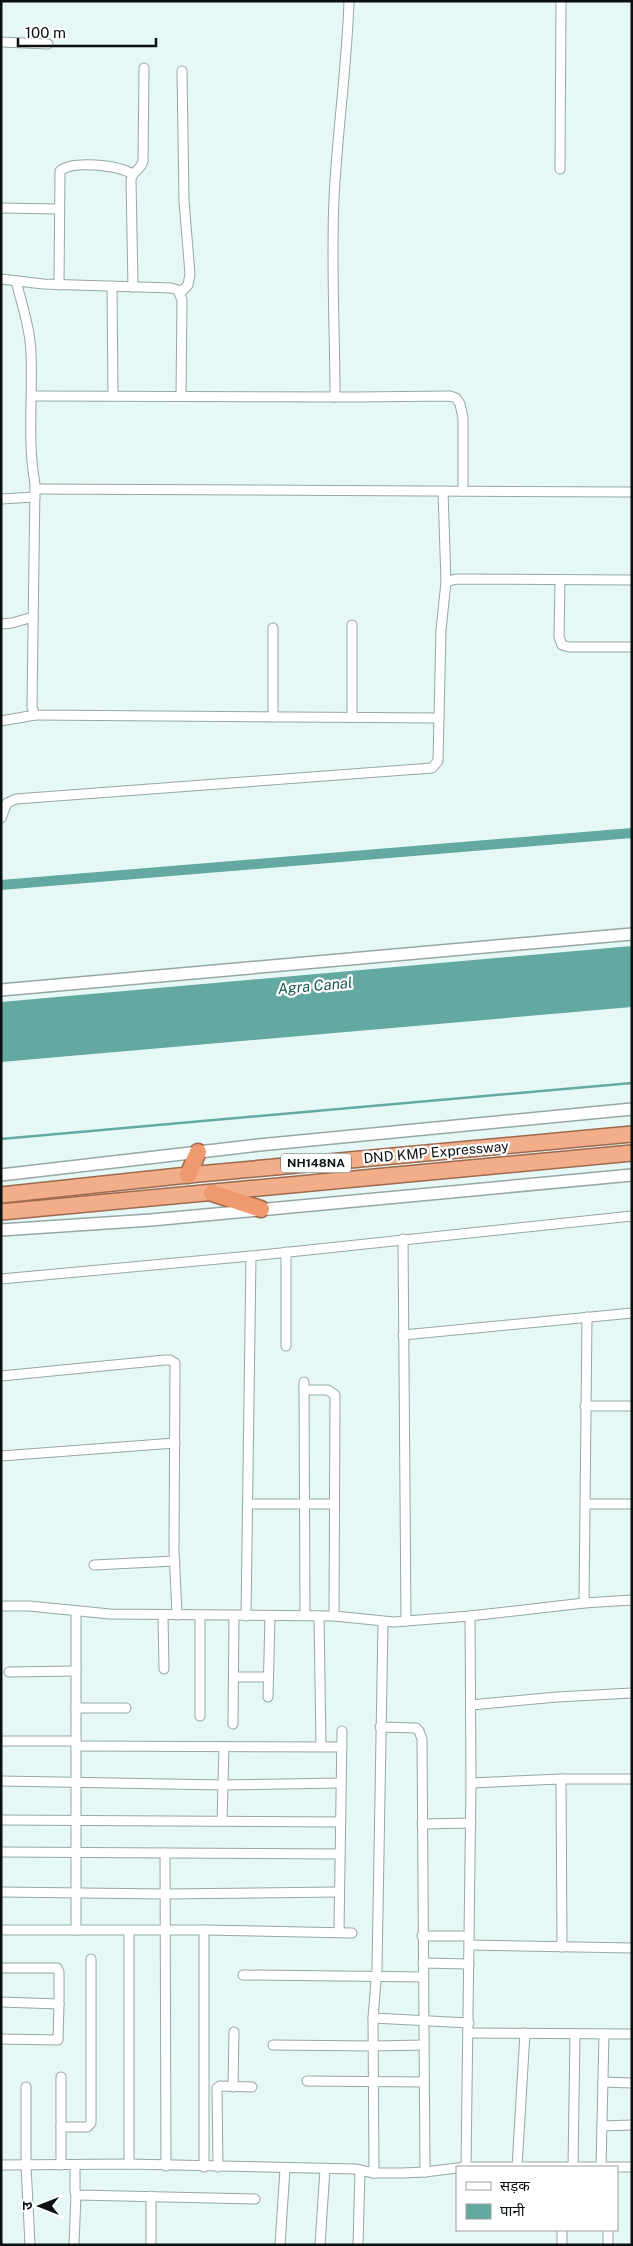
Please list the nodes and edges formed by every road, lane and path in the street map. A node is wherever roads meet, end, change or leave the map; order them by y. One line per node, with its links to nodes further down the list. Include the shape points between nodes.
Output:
1 (349, 1): 20 (street, via 334,201)
2 (561, 1): 7 (street)
3 (1, 42): 4 (street)
4 (48, 44)
5 (144, 68): 8 (street, via 143,162)
6 (182, 70): 16 (street, via 184,201 190,274 188,285)
7 (560, 169)
8 (132, 174): 10 (street, via 124,169 105,166 65,166 59,174); 15 (street)
9 (1, 208): 10 (street)
10 (58, 209): 13 (street)
11 (1, 279): 12 (street)
12 (16, 282): 13 (street); 18 (street, via 29,336)
13 (59, 285): 14 (street)
14 (112, 286): 15 (street); 17 (street)
15 (132, 287): 16 (street, via 171,288)
16 (180, 293): 19 (street)
17 (113, 395): 18 (street); 19 (street)
18 (32, 396): 24 (street, via 31,459)
19 (181, 396): 20 (street)
20 (335, 397): 22 (street, via 440,395 456,398 463,418)
21 (443, 491): 22 (street); 24 (street); 28 (street)
22 (463, 491): 23 (street)
23 (632, 492)
24 (35, 493): 25 (street); 29 (street)
25 (1, 499)
26 (560, 580): 27 (street); 28 (street, via 456,579); 33 (street, via 559,637 562,645)
27 (632, 580)
28 (446, 582): 37 (street)
29 (33, 617): 30 (street); 34 (street, via 32,707)
30 (1, 624)
31 (352, 625): 36 (street)
32 (273, 628): 35 (street)
33 (632, 647)
34 (35, 715): 35 (street); 38 (street)
35 (273, 717): 36 (street)
36 (352, 717): 37 (street)
37 (439, 718): 39 (street, via 438,761 429,769 16,799 7,804)
38 (1, 721)
39 (1, 818)
40 (632, 934): 41 (street)
41 (1, 990)
42 (632, 1109): 44 (street)
43 (632, 1134): 47 (highway, DND KMP Expressway / NH148NA)
44 (198, 1152): 46 (street); 47 (highway)
45 (632, 1153): 49 (highway, DND KMP Expressway / NH148NA)
46 (1, 1175)
47 (188, 1175): 50 (highway, DND KMP Expressway / NH148NA)
48 (632, 1175): 51 (street)
49 (212, 1192): 51 (highway); 52 (highway, DND KMP Expressway / NH148NA)
50 (1, 1194)
51 (261, 1209): 54 (street)
52 (1, 1212)
53 (632, 1216): 55 (street)
54 (1, 1230)
55 (403, 1239): 56 (street); 61 (street)
56 (286, 1252): 57 (street); 62 (street)
57 (251, 1256): 58 (street); 68 (street)
58 (1, 1279)
59 (632, 1313): 60 (street)
60 (587, 1317): 61 (street); 64 (street)
61 (403, 1334): 89 (street)
62 (286, 1346)
63 (1, 1376): 66 (street, via 170,1360 176,1366)
64 (585, 1406): 65 (street); 71 (street)
65 (632, 1406)
66 (175, 1443): 67 (street); 73 (street)
67 (1, 1456)
68 (248, 1504): 69 (street); 83 (street)
69 (305, 1504): 70 (street); 70 (street, via 304,1386 328,1390 335,1395); 85 (street)
70 (334, 1504): 87 (street)
71 (586, 1504): 72 (street); 76 (street)
72 (632, 1504)
73 (174, 1561): 74 (street); 80 (street)
74 (94, 1565)
75 (632, 1600): 76 (street)
76 (584, 1603): 88 (street)
77 (1, 1606): 78 (street)
78 (76, 1611): 79 (street); 92 (street)
79 (163, 1615): 80 (street); 91 (street)
80 (177, 1615): 81 (street)
81 (200, 1615): 82 (street); 101 (street)
82 (234, 1616): 83 (street); 94 (street)
83 (246, 1616): 84 (street)
84 (270, 1616): 85 (street); 95 (street)
85 (306, 1616): 86 (street)
86 (319, 1616): 87 (street); 107 (street)
87 (334, 1616): 90 (street)
88 (470, 1616): 89 (street); 98 (street)
89 (406, 1621): 90 (street)
90 (383, 1622): 103 (street)
91 (164, 1669)
92 (76, 1671): 93 (street); 99 (street)
93 (9, 1672)
94 (234, 1677): 95 (street); 102 (street)
95 (268, 1677): 97 (street)
96 (632, 1692): 98 (street)
97 (268, 1697)
98 (471, 1705): 115 (street)
99 (76, 1708): 100 (street); 106 (street)
100 (126, 1708)
101 (200, 1716)
102 (233, 1724)
103 (380, 1727): 122 (street, via 411,1727 420,1734); 147 (street)
104 (342, 1731): 108 (street)
105 (1, 1741): 106 (street)
106 (76, 1743): 109 (street); 113 (street)
107 (321, 1746): 108 (street); 109 (street)
108 (342, 1747): 114 (street)
109 (224, 1748): 116 (street)
110 (561, 1779): 111 (street); 115 (street); 140 (street)
111 (632, 1779)
112 (1, 1781): 113 (street)
113 (76, 1782): 116 (street); 118 (street)
114 (340, 1783): 116 (street); 120 (street)
115 (471, 1783): 121 (street)
116 (223, 1784): 119 (street)
117 (1, 1820): 118 (street)
118 (76, 1820): 119 (street); 124 (street)
119 (222, 1821): 120 (street)
120 (340, 1822): 126 (street)
121 (470, 1823): 122 (street); 139 (street)
122 (422, 1824): 138 (street)
123 (1, 1852): 124 (street)
124 (76, 1853): 125 (street); 129 (street)
125 (165, 1853): 126 (street); 130 (street)
126 (340, 1854): 128 (street)
127 (1, 1892): 129 (street)
128 (339, 1892): 130 (street); 136 (street)
129 (76, 1893): 130 (street); 132 (street)
130 (165, 1894): 133 (street)
131 (1, 1930): 132 (street)
132 (76, 1930): 135 (street)
133 (165, 1930): 134 (street); 135 (street); 180 (street)
134 (204, 1930): 136 (street); 185 (street)
135 (129, 1932): 175 (street)
136 (339, 1932): 137 (street)
137 (352, 1933)
138 (422, 1936): 139 (street); 143 (street)
139 (469, 1941): 140 (street); 144 (street)
140 (562, 1947): 141 (street)
141 (632, 1948)
142 (91, 1958): 173 (street, via 92,2123 87,2126)
143 (423, 1963): 144 (street); 148 (street)
144 (469, 1964): 153 (street)
145 (1, 1968): 150 (street, via 57,1968)
146 (242, 1975): 147 (street)
147 (375, 1976): 148 (street); 151 (street)
148 (423, 1976): 152 (street)
149 (1, 2002): 150 (street)
150 (59, 2004): 159 (street, via 58,2040)
151 (373, 2018): 152 (street); 162 (street)
152 (424, 2020): 153 (street); 160 (street)
153 (469, 2028): 155 (street); 181 (street)
154 (234, 2032): 170 (street)
155 (525, 2033): 156 (street); 182 (street)
156 (575, 2034): 157 (street); 183 (street)
157 (604, 2034): 158 (street); 167 (street)
158 (632, 2034)
159 (1, 2039)
160 (424, 2044): 162 (street); 166 (street)
161 (273, 2045): 162 (street)
162 (373, 2046): 164 (street)
163 (61, 2076): 173 (street)
164 (374, 2080): 165 (street); 166 (street); 194 (street)
165 (307, 2081)
166 (424, 2082): 193 (street)
167 (602, 2082): 168 (street); 174 (street)
168 (632, 2082)
169 (26, 2086): 177 (street)
170 (233, 2086): 171 (street); 186 (street, via 220,2086 217,2091)
171 (252, 2087)
172 (632, 2125): 174 (street)
173 (61, 2126): 179 (street)
174 (602, 2126): 184 (street)
175 (129, 2164): 178 (street); 180 (street)
176 (1, 2165): 177 (street)
177 (26, 2165): 179 (street); 200 (street)
178 (75, 2165): 179 (street); 195 (street)
179 (61, 2166)
180 (166, 2166): 185 (street)
181 (466, 2166)
182 (517, 2166)
183 (574, 2166)
184 (602, 2166)
185 (204, 2167): 186 (street)
186 (218, 2167): 190 (street)
187 (618, 2167): 188 (street)
188 (632, 2167)
189 (456, 2168): 193 (street)
190 (285, 2169): 191 (street); 203 (street)
191 (325, 2169): 192 (street); 204 (street)
192 (360, 2170): 194 (street); 205 (street)
193 (425, 2172): 194 (street)
194 (374, 2173)
195 (76, 2194): 196 (street); 201 (street)
196 (151, 2196): 197 (street); 202 (street)
197 (255, 2200)
198 (562, 2231): 206 (street)
199 (608, 2231): 207 (street)
200 (30, 2245)
201 (74, 2245)
202 (151, 2245)
203 (280, 2245)
204 (320, 2245)
205 (358, 2245)
206 (562, 2245)
207 (608, 2245)

